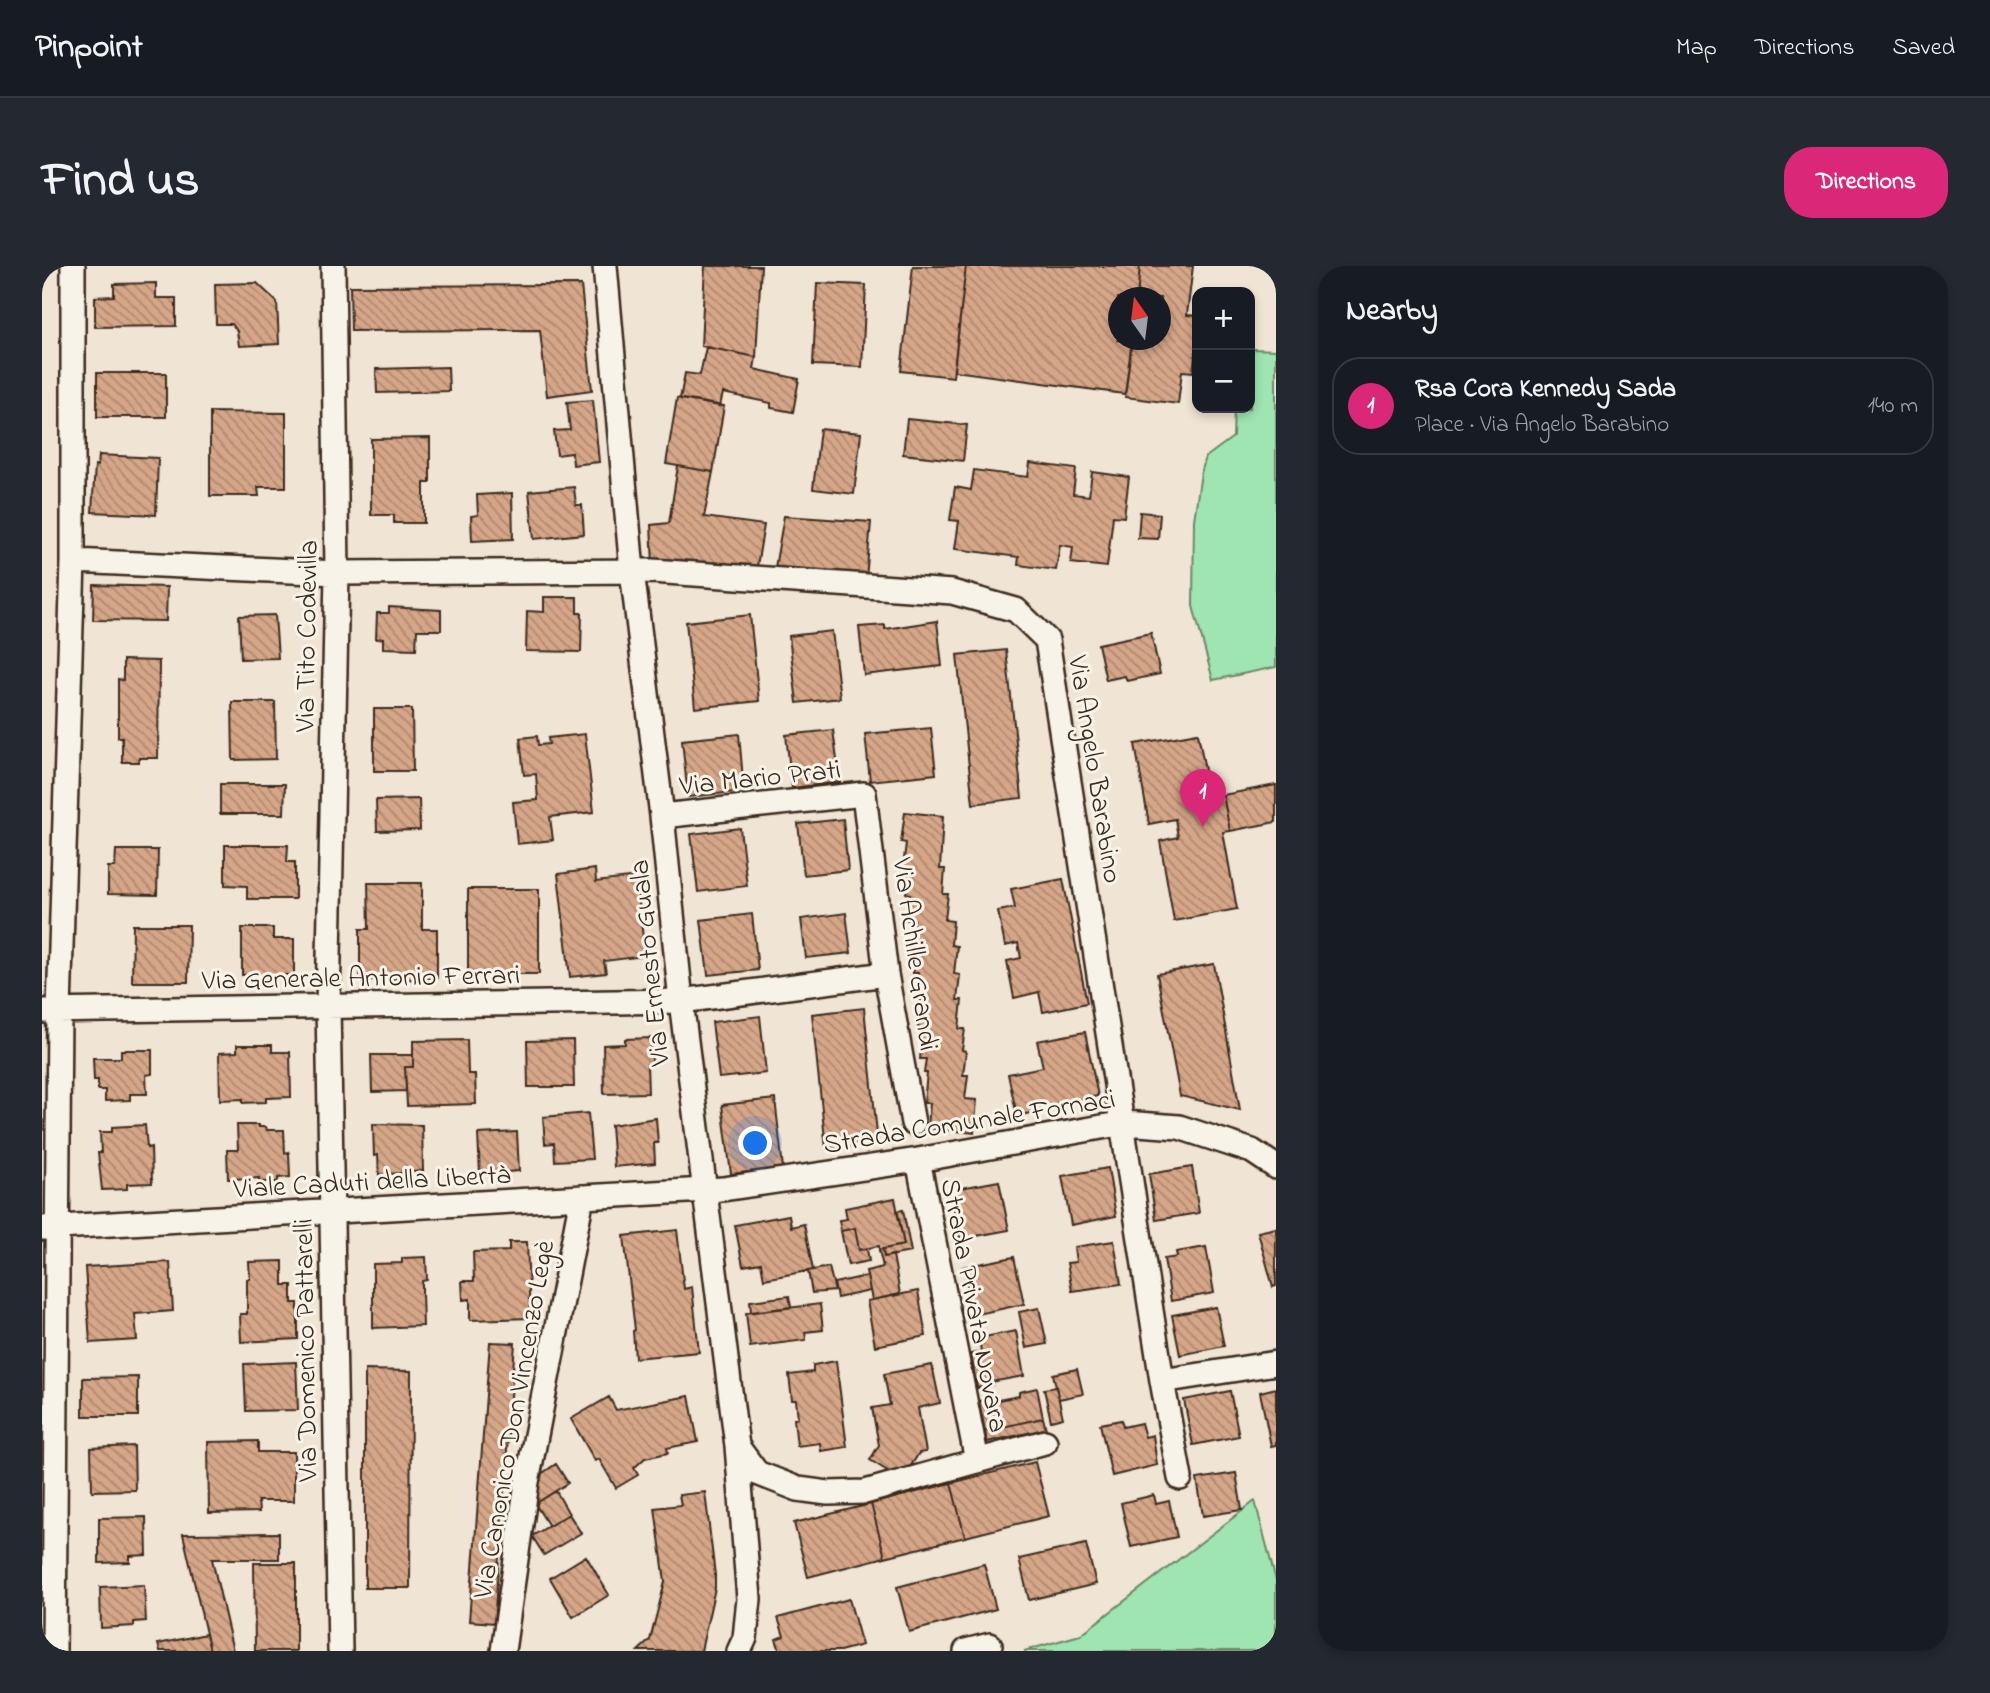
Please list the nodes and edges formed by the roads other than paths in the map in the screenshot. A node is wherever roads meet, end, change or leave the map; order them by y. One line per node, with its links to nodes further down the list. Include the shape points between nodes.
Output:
1 (73, 266): 4 (street)
2 (333, 266): 6 (street, Via Tito Codevilla)
3 (605, 266): 5 (street, Via Ernesto Guala)
4 (73, 561): 6 (street, Via Angelo Barabino); 12 (street)
5 (632, 571): 6 (street, Via Angelo Barabino); 8 (street, Via Ernesto Guala); 14 (street, Via Angelo Barabino, via 952,592 1016,610 1047,640)
6 (337, 573): 11 (street, Via Tito Codevilla)
7 (864, 794): 8 (street, Via Mario Prati); 9 (street, Via Achille Grandi)
8 (662, 816): 10 (street, Via Ernesto Guala)
9 (886, 974): 10 (street, Via Generale Antonio Ferrari); 13 (street, Via Achille Grandi)
10 (681, 1000): 11 (street, Via Generale Antonio Ferrari); 17 (street, Via Ernesto Guala)
11 (328, 1006): 12 (street, Via Generale Antonio Ferrari); 19 (street, Via Domenico Pattarelli)
12 (51, 1011): 20 (street)
13 (913, 1123)
14 (1124, 1123): 15 (street, Strada Comunale Fornaci); 16 (street, Strada Comunale Fornaci, via 1178,1127 1252,1151); 22 (street, Via Angelo Barabino)
15 (918, 1160): 17 (street, Strada Comunale Fornaci); 25 (street, Strada Privata Novara)
16 (1276, 1167)
17 (705, 1191): 18 (street, Viale Caduti della Libertà); 24 (street, Via Ernesto Guala)
18 (582, 1198): 19 (street, Viale Caduti della Libertà); 30 (street, Via Canonico Don Vincenzo Legè, via 527,1482)
19 (331, 1213): 20 (street, Viale Caduti della Libertà); 29 (street, Via Domenico Pattarelli)
20 (50, 1227): 28 (street)
21 (1276, 1363): 22 (street)
22 (1162, 1381): 26 (street, Via Angelo Barabino)
23 (1045, 1442): 25 (street, Strada Privata Novara)
24 (737, 1446): 25 (street, Strada Privata Novara, via 757,1473 798,1489 828,1493 865,1492); 31 (street, Via Ernesto Guala, via 749,1599)
25 (977, 1461)
26 (1180, 1478)
27 (990, 1645): 32 (street)
28 (54, 1651)
29 (340, 1651)
30 (503, 1651)
31 (739, 1651)
32 (966, 1651)

